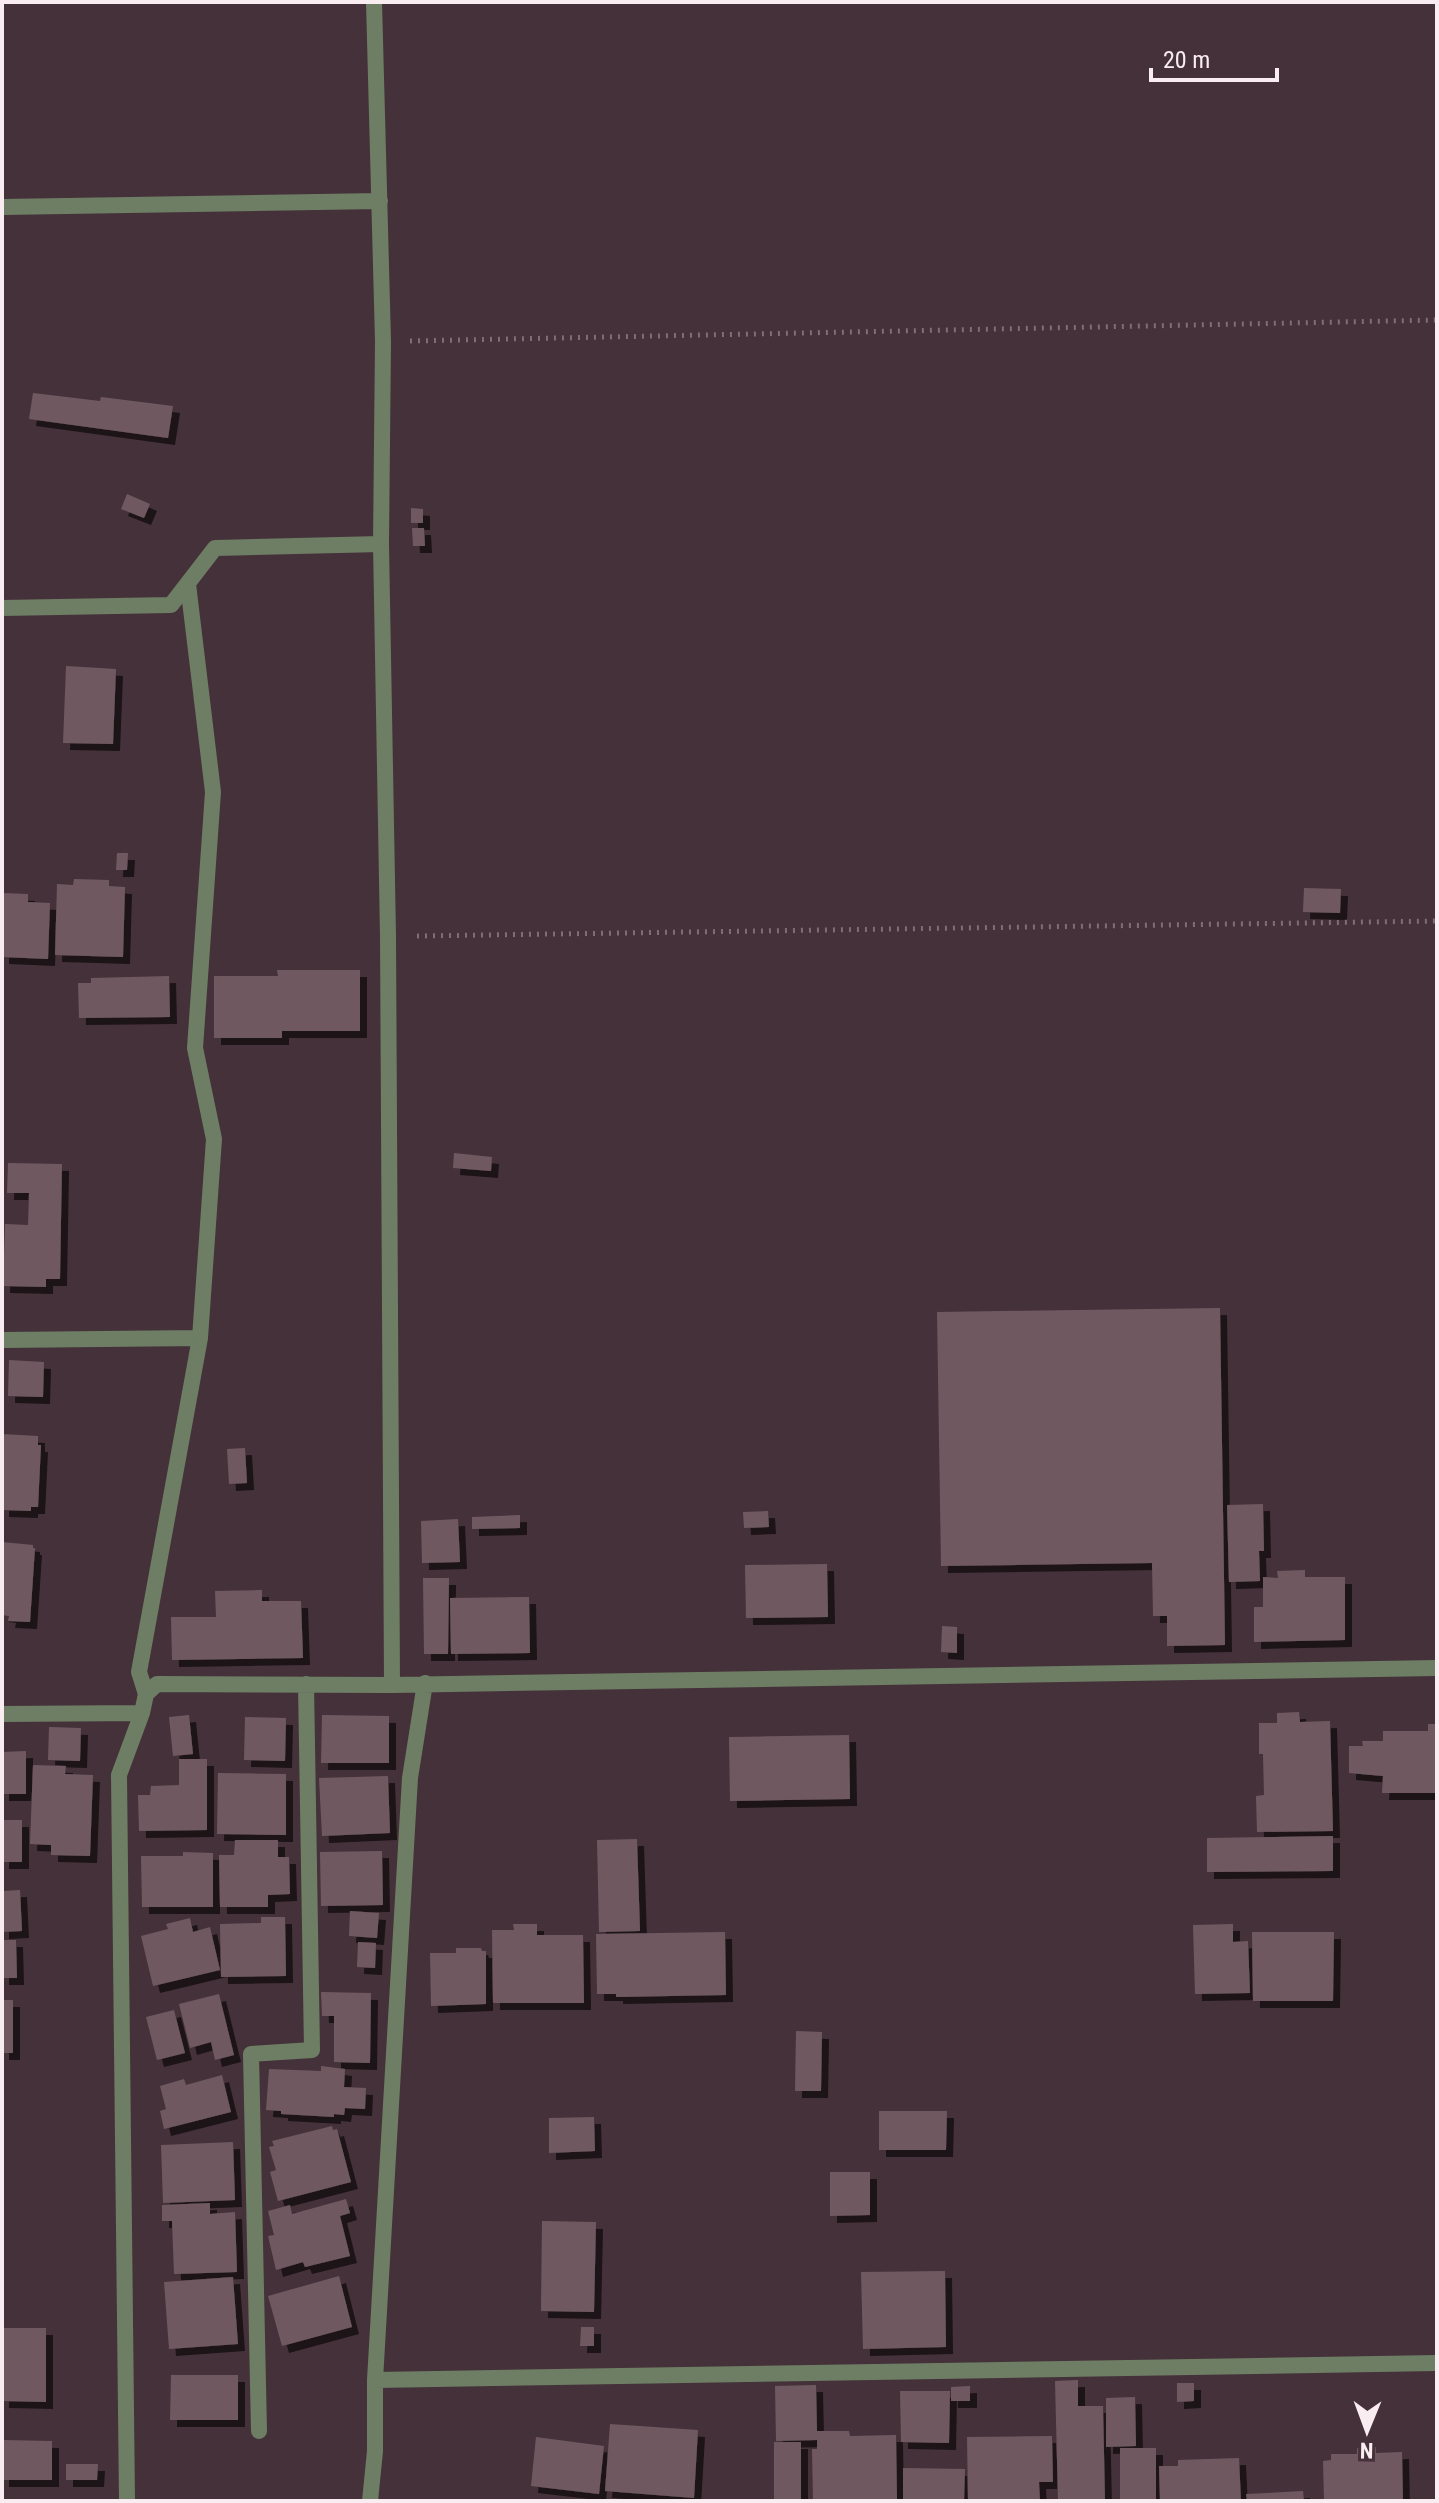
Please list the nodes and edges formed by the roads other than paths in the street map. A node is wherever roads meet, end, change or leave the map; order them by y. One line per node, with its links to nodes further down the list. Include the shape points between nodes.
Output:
1 (374, 2): 2 (street)
2 (380, 201): 3 (street); 4 (street)
3 (2, 207)
4 (381, 544): 5 (street, via 215,548); 12 (street)
5 (188, 584): 6 (street, via 171,605); 7 (street, via 213,792 195,1048 214,1139)
6 (2, 608)
7 (200, 1338): 8 (street); 13 (street, via 139,1672)
8 (2, 1340)
9 (1437, 1668): 10 (street)
10 (425, 1683): 12 (street); 17 (street, via 410,1778)
11 (306, 1684): 12 (street); 13 (street, via 157,1684); 18 (street, via 312,2050 251,2054)
12 (392, 1685)
13 (146, 1694): 14 (street)
14 (142, 1713): 15 (street); 19 (street, via 119,1775)
15 (2, 1714)
16 (1437, 2363): 17 (street)
17 (375, 2380): 20 (street)
18 (259, 2431)
19 (127, 2501)
20 (370, 2501)

